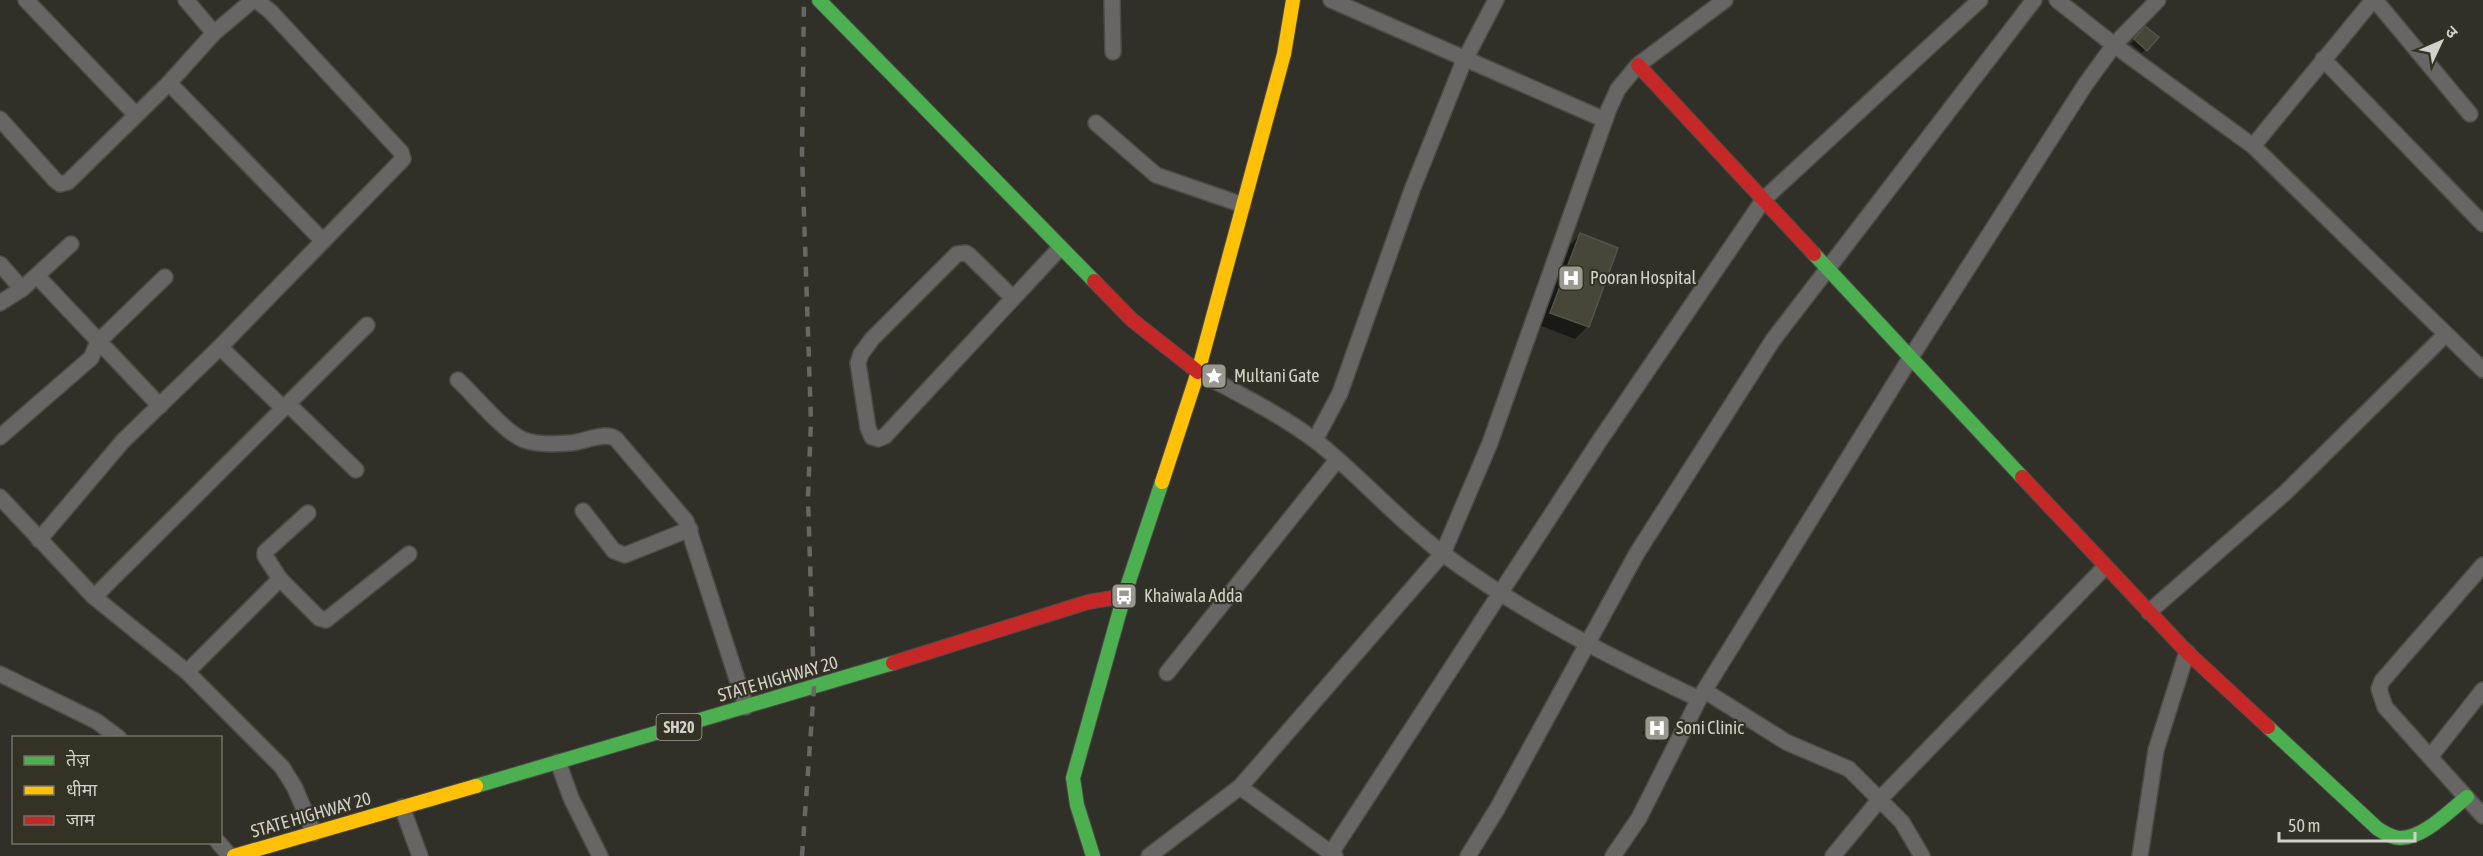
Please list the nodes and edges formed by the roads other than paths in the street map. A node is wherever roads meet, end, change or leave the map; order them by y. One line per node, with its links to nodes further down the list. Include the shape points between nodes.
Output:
1 (26, 0): 23 (street)
2 (186, 0): 15 (street)
3 (255, 0): 15 (street); 31 (street, via 271,12 403,156 401,163)
4 (819, 0): 33 (main road)
5 (1112, 0): 17 (street)
6 (1293, 0): 29 (main road, via 1284,54)
7 (1331, 0): 18 (street)
8 (1496, 0): 18 (street)
9 (1725, 0): 20 (street)
10 (1980, 0): 28 (street)
11 (2034, 0): 35 (street)
12 (2057, 0): 16 (street)
13 (2158, 0): 16 (street)
14 (2374, 0): 19 (street); 22 (street)
15 (214, 33): 21 (street)
16 (2114, 45): 27 (street); 45 (street)
17 (1113, 52)
18 (1466, 57): 25 (street); 52 (street, via 1412,190 1340,393)
19 (2323, 59): 27 (street); 30 (street)
20 (1638, 65): 25 (street, via 1618,89); 28 (main road)
21 (169, 83): 23 (street); 31 (street)
22 (2470, 114)
23 (136, 115): 24 (street, via 63,184)
24 (0, 119)
25 (1605, 120): 60 (street, via 1491,444)
26 (1096, 123): 29 (street, via 1156,176)
27 (2253, 146): 42 (street)
28 (1764, 199): 35 (main road); 65 (street)
29 (1243, 205): 47 (main road)
30 (2483, 224)
31 (323, 241): 44 (street)
32 (71, 244): 36 (street)
33 (1060, 248): 39 (street); 47 (main road, via 1132,320)
34 (0, 264): 38 (street)
35 (1828, 268): 45 (main road); 69 (street, via 1750,374 1637,553)
36 (37, 276): 38 (street); 43 (street)
37 (165, 277): 43 (street)
38 (22, 289): 40 (street)
39 (1013, 298): 39 (street, via 885,436 876,439 870,435 858,363 861,354 957,254 969,255)
40 (0, 303)
41 (367, 325): 50 (street)
42 (2445, 335): 46 (street); 68 (street, via 2284,493)
43 (98, 342): 49 (street); 51 (street, via 91,358)
44 (220, 347): 49 (street); 50 (street)
45 (1911, 357): 63 (main road); 75 (street)
46 (2483, 370)
47 (1198, 372): 52 (street); 66 (main road)
48 (458, 380): 58 (street, via 511,432 527,441 572,443 615,437)
49 (160, 406): 59 (street, via 123,441)
50 (285, 406): 54 (street); 67 (street)
51 (0, 437)
52 (1315, 440): 53 (street)
53 (1337, 460): 60 (street); 72 (street)
54 (356, 470)
55 (0, 497): 59 (street)
56 (583, 511): 58 (street, via 614,551 624,555)
57 (308, 513): 64 (street, via 265,552)
58 (690, 529): 76 (street)
59 (39, 540): 67 (street)
60 (1443, 553): 65 (street); 80 (street)
61 (409, 554): 64 (street, via 326,620 318,618)
62 (2483, 565): 78 (street, via 2379,689 2385,708)
63 (2105, 567): 68 (main road); 82 (street)
64 (280, 579): 71 (street)
65 (1501, 592): 69 (street); 87 (street)
66 (1124, 596): 76 (main road, STATE HIGHWAY 20 / SH20, via 1088,602); 91 (main road, via 1073,778)
67 (94, 597): 71 (street)
68 (2149, 612): 70 (main road)
69 (1588, 645): 75 (street); 93 (street)
70 (2187, 652): 81 (main road, via 2389,835 2406,838 2417,834); 97 (street, via 2156,750)
71 (187, 672): 85 (street, via 282,767)
72 (1167, 672)
73 (0, 674): 77 (street, via 96,721)
74 (2483, 690): 78 (street)
75 (1702, 695): 82 (street, via 1786,742 1849,769); 94 (street, via 1639,818)
76 (746, 707): 79 (main road, STATE HIGHWAY 20 / SH20)
77 (116, 736)
78 (2430, 757): 81 (street)
79 (558, 762): 83 (main road, STATE HIGHWAY 20 / SH20); 90 (street)
80 (1240, 787): 87 (street); 92 (street)
81 (2467, 797): 84 (street)
82 (1880, 799): 95 (street); 96 (street, via 1902,822)
83 (402, 807): 85 (main road, STATE HIGHWAY 20 / SH20); 89 (street)
84 (2483, 816)
85 (314, 833): 88 (main road, STATE HIGHWAY 20 / SH20)
86 (220, 844): 88 (street)
87 (1333, 855)
88 (232, 856)
89 (420, 856)
90 (600, 856)
91 (1093, 856)
92 (1149, 856)
93 (1468, 856)
94 (1613, 856)
95 (1833, 856)
96 (1922, 856)
97 (2140, 856)

